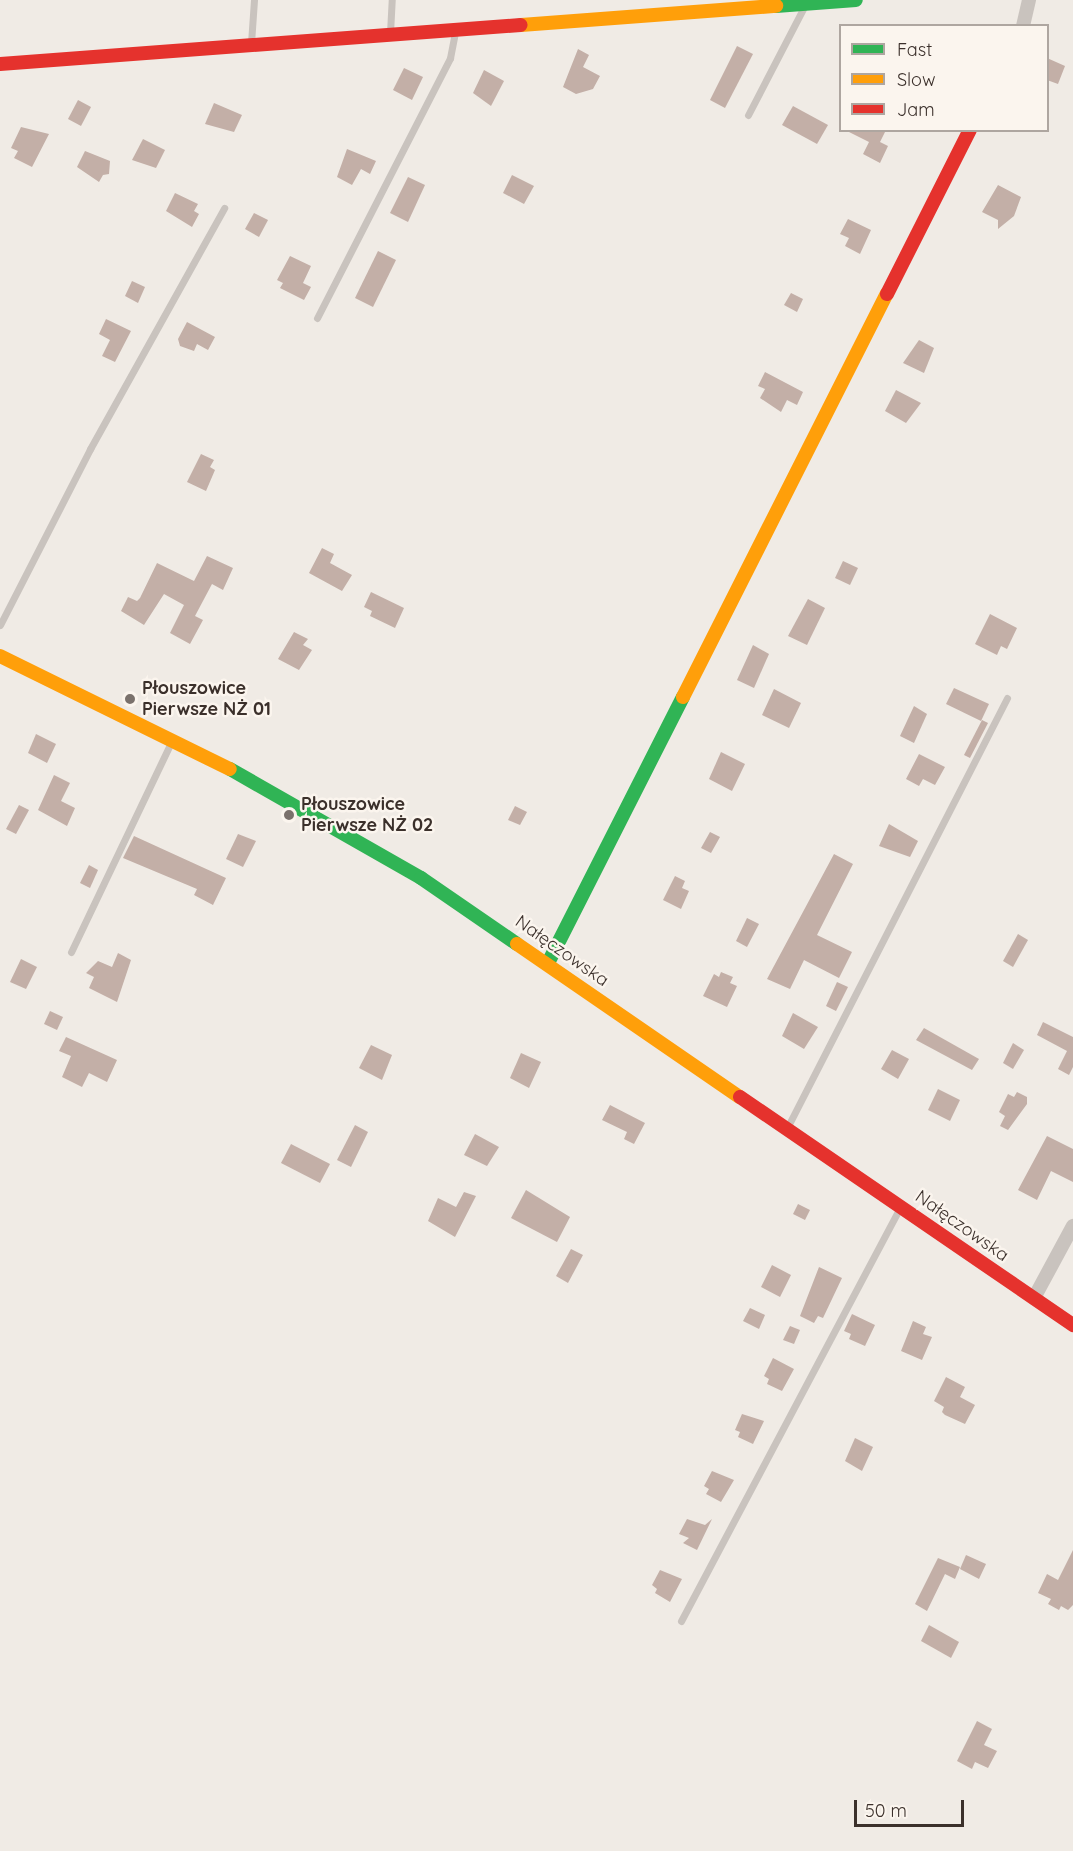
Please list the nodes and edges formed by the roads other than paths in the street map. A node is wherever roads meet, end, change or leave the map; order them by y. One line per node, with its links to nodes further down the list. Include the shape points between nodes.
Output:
1 (254, 0): 10 (lane)
2 (392, 0): 9 (lane)
3 (856, 0): 5 (street)
4 (1029, 0): 7 (street)
5 (805, 4): 6 (street); 12 (lane)
6 (685, 7): 8 (street)
7 (1023, 24)
8 (455, 30): 9 (street); 15 (lane, via 450,58)
9 (390, 35): 10 (street)
10 (251, 46): 11 (street)
11 (0, 64)
12 (748, 115)
13 (969, 132): 21 (street)
14 (224, 208): 16 (lane, via 90,449)
15 (317, 318)
16 (0, 626)
17 (0, 656): 19 (street, Nałęczowska)
18 (1007, 698): 22 (lane)
19 (172, 740): 20 (lane); 21 (street, Nałęczowska, via 354,837)
20 (71, 952)
21 (548, 963): 22 (street, Nałęczowska)
22 (787, 1128): 23 (street, Nałęczowska)
23 (901, 1206): 25 (street, Nałęczowska); 27 (lane)
24 (1073, 1226): 25 (street)
25 (1034, 1298): 26 (street, Nałęczowska)
26 (1073, 1325)
27 (681, 1621)

